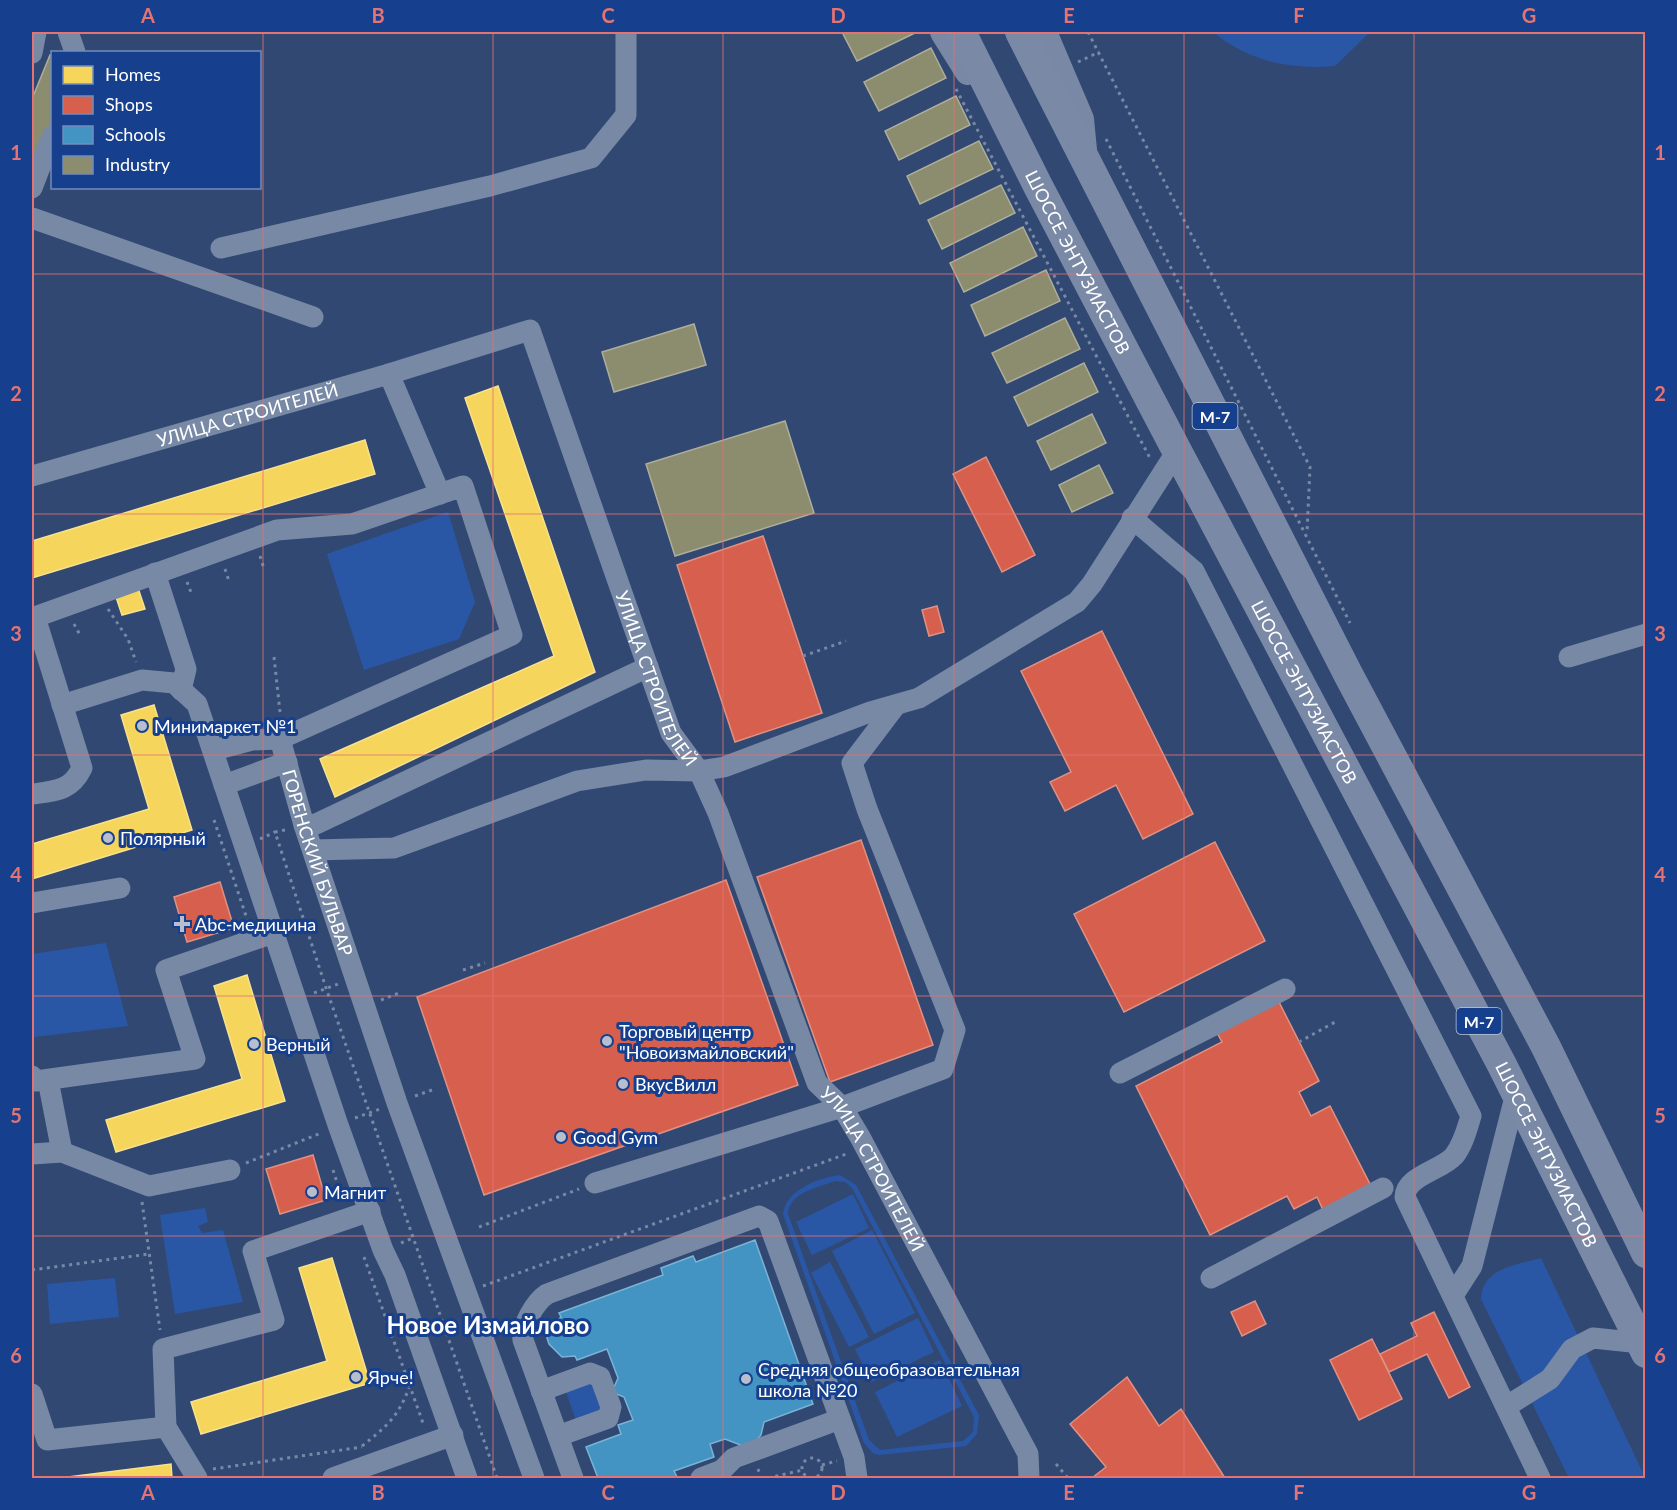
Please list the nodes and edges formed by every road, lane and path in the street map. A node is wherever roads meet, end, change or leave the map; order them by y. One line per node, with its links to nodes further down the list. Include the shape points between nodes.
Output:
1 (36, 32): 11 (street)
2 (68, 32): 9 (street)
3 (626, 32): 20 (street, via 627,115 591,158 490,186)
4 (943, 32): 17 (main road)
5 (962, 32): 17 (highway, ШОССЕ ЭНТУЗИАСТОВ / М-7)
6 (1020, 32): 16 (highway, М-7)
7 (1044, 32): 16 (main road, via 1081,119)
8 (1088, 32): 10 (path)
9 (75, 51)
10 (1099, 52): 12 (path); 14 (path, via 1310,467 1306,535)
11 (32, 53)
12 (1069, 67)
13 (954, 84): 25 (path)
14 (1101, 131)
15 (51, 139): 18 (street)
16 (1084, 156): 83 (highway, М-7, via 1342,663 1546,1047)
17 (1038, 186): 23 (highway, ШОССЕ ЭНТУЗИАСТОВ / М-7)
18 (32, 188)
19 (32, 218): 21 (street)
20 (221, 248)
21 (313, 317)
22 (389, 374): 24 (street, УЛИЦА СТРОИТЕЛЕЙ); 26 (street); 36 (street, УЛИЦА СТРОИТЕЛЕЙ, via 530,330)
23 (1177, 451): 25 (street); 67 (highway, ШОССЕ ЭНТУЗИАСТОВ / М-7)
24 (32, 476)
25 (1159, 476): 27 (street)
26 (440, 494): 28 (street, via 352,524 277,530); 42 (street, via 463,486 512,635)
27 (1132, 518): 40 (street, via 1077,602 919,698); 88 (street, via 1194,571 1471,1116 1454,1155 1412,1182 1405,1192)
28 (155, 573): 29 (street); 38 (street, via 186,669)
29 (100, 592): 30 (street); 37 (path, via 128,639)
30 (33, 616): 39 (street)
31 (1646, 634): 35 (street)
32 (846, 641): 33 (path)
33 (803, 656)
34 (274, 657): 41 (path)
35 (1569, 657)
36 (648, 667): 45 (street, УЛИЦА СТРОИТЕЛЕЙ, via 672,733); 48 (street, via 315,824)
37 (142, 680): 38 (street, via 174,684); 39 (street)
38 (181, 690): 43 (street, via 197,704)
39 (62, 705): 47 (street, via 82,768 66,789)
40 (896, 705): 45 (street, via 724,767); 69 (street, via 852,762 955,1030 943,1069)
41 (280, 712)
42 (280, 739): 43 (street, via 252,740); 44 (street)
43 (214, 750): 46 (street)
44 (287, 762): 46 (street, ГОРЕНСКИЙ БУЛЬВАР); 48 (street, ГОРЕНСКИЙ БУЛЬВАР)
45 (699, 771): 51 (street, via 645,770 576,781 394,848); 69 (street, УЛИЦА СТРОИТЕЛЕЙ, via 736,857 817,1083)
46 (224, 784): 54 (street)
47 (32, 795)
48 (296, 827): 49 (path); 51 (street, ГОРЕНСКИЙ БУЛЬВАР)
49 (275, 832): 50 (path); 57 (path)
50 (256, 840)
51 (314, 850): 108 (street, ГОРЕНСКИЙ БУЛЬВАР, via 397,1103)
52 (120, 888): 53 (street)
53 (32, 903)
54 (273, 933): 65 (street, via 166,970 195,1059); 81 (street)
55 (485, 963): 56 (path)
56 (464, 970)
57 (326, 988): 59 (path); 71 (path)
58 (1286, 989): 64 (street)
59 (315, 993)
60 (399, 993): 61 (path)
61 (377, 1001)
62 (1337, 1021): 63 (path)
63 (1299, 1042)
64 (1120, 1073)
65 (40, 1078): 75 (street)
66 (432, 1090): 68 (path)
67 (1516, 1093): 88 (street, via 1472,1266); 91 (highway, ШОССЕ ЭНТУЗИАСТОВ / М-7)
68 (410, 1098)
69 (842, 1107): 74 (street, УЛИЦА СТРОИТЕЛЕЙ); 79 (street)
70 (384, 1108): 71 (path)
71 (369, 1113): 72 (path); 90 (path)
72 (348, 1121)
73 (328, 1130): 77 (path)
74 (860, 1137): 87 (path, via 852,1152); 113 (street, УЛИЦА СТРОИТЕЛЕЙ, via 1028,1454)
75 (62, 1152): 76 (street); 78 (street)
76 (32, 1154)
77 (230, 1170): 78 (street, via 149,1186)
78 (139, 1182): 84 (path)
79 (595, 1183): 82 (path)
80 (1383, 1188): 86 (street)
81 (370, 1211): 92 (street, via 253,1251 273,1320); 99 (street)
82 (478, 1227)
83 (1646, 1253)
84 (149, 1254): 85 (path); 92 (path)
85 (32, 1270)
86 (1211, 1278)
87 (479, 1288)
88 (1454, 1294): 96 (street)
89 (466, 1318): 90 (path)
90 (444, 1326): 107 (path)
91 (1643, 1348): 96 (street, via 1593,1338 1572,1349 1550,1379)
92 (163, 1349): 98 (street)
93 (410, 1386): 101 (path, via 400,1411)
94 (541, 1391): 97 (street, via 522,1334 542,1297 759,1216 768,1221); 100 (street); 100 (street, via 590,1373 600,1377 604,1387 611,1407 608,1418)
95 (32, 1394): 98 (street, via 47,1440)
96 (1507, 1406): 115 (street)
97 (840, 1419): 110 (street, via 734,1458 722,1470); 112 (street, via 854,1457)
98 (166, 1427): 104 (street)
99 (453, 1435): 101 (street); 106 (street)
100 (558, 1436): 109 (street)
101 (364, 1456): 104 (path); 105 (street)
102 (1056, 1464): 114 (path)
103 (803, 1470): 103 (path, via 815,1477 822,1465 810,1458); 111 (path)
104 (195, 1475)
105 (333, 1479)
106 (467, 1479)
107 (497, 1479)
108 (534, 1479)
109 (573, 1479)
110 (701, 1479)
111 (768, 1479)
112 (857, 1479)
113 (1029, 1479)
114 (1068, 1479)
115 (1539, 1479)

